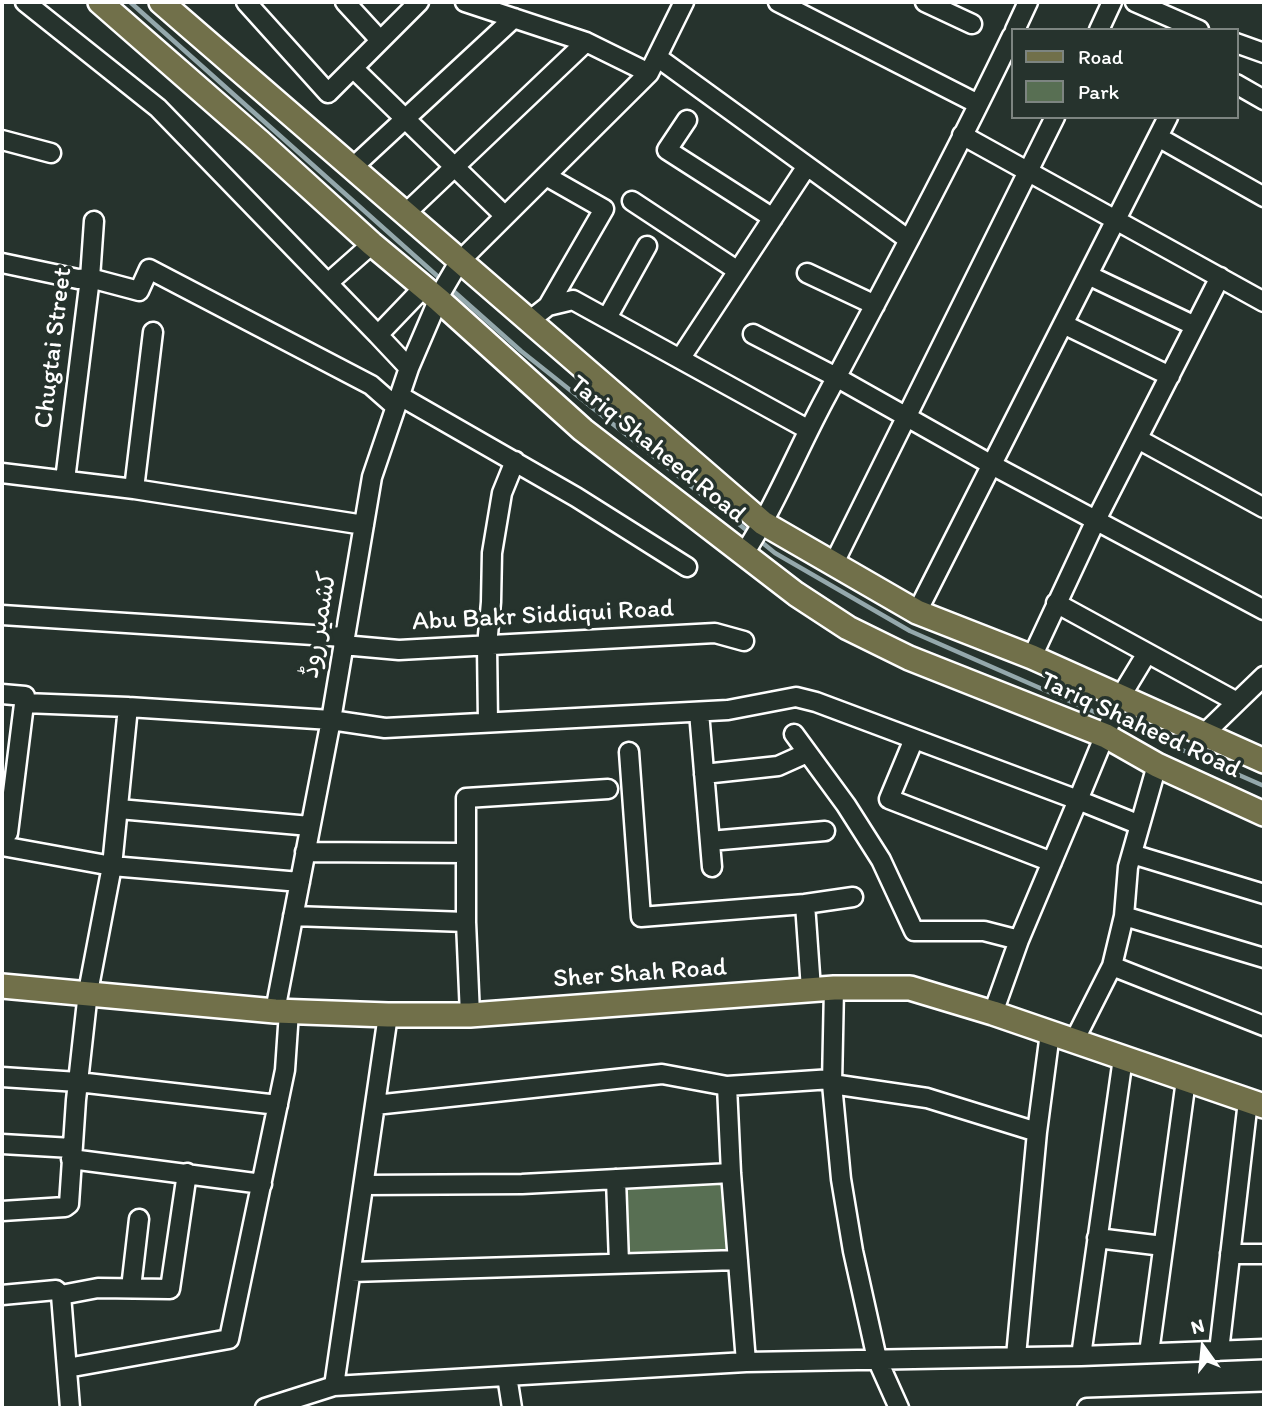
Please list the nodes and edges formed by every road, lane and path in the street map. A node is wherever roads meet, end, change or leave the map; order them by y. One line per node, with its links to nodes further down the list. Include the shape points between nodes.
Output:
1 (25, 2): 59 (street, via 158,108)
2 (100, 2): 50 (main road, Tariq Shaheed Road)
3 (161, 2): 39 (main road, Tariq Shaheed Road)
4 (246, 2): 25 (street, via 328,93)
5 (345, 2): 19 (street)
6 (419, 2): 19 (street)
7 (465, 2): 14 (street)
8 (684, 2): 24 (street, کشمیر روڈ)
9 (778, 2): 28 (street)
10 (925, 2): 15 (street)
11 (1028, 2): 16 (street)
12 (1112, 2): 17 (street)
13 (1135, 2): 18 (street)
14 (514, 18): 21 (street); 29 (street)
15 (972, 24)
16 (1016, 28)
17 (1100, 28)
18 (1194, 28)
19 (380, 40): 25 (street)
20 (1010, 40): 28 (street)
21 (586, 42): 24 (street); 38 (street)
22 (1238, 44): 23 (street)
23 (1264, 53)
24 (653, 65): 37 (street); 41 (street, کشمیر روڈ)
25 (353, 68): 29 (street)
26 (1238, 85): 27 (street)
27 (1264, 100)
28 (978, 104): 33 (street)
29 (405, 119): 38 (street); 39 (street)
30 (1054, 119): 40 (street)
31 (1167, 119): 34 (street)
32 (687, 120): 46 (street, via 667,150)
33 (962, 135): 40 (street); 49 (street)
34 (1158, 136): 42 (street); 47 (street)
35 (2, 139): 36 (street)
36 (51, 153)
37 (807, 166): 46 (street); 49 (street)
38 (455, 167): 44 (street); 45 (street)
39 (352, 168): 44 (main road, Tariq Shaheed Road)
40 (1028, 172): 47 (street); 76 (street)
41 (546, 176): 45 (street, کشمیر روڈ); 63 (street, via 604,209)
42 (1264, 197)
43 (632, 201): 54 (street)
44 (405, 214): 53 (main road, Tariq Shaheed Road)
45 (505, 216): 53 (street, کشمیر روڈ)
46 (773, 218): 54 (street)
47 (1116, 219): 56 (street); 57 (street)
48 (94, 221): 58 (street, Chugtai Street)
49 (909, 240): 62 (street)
50 (372, 244): 59 (street); 60 (main road, Tariq Shaheed Road)
51 (647, 246): 64 (street)
52 (2, 262): 58 (street)
53 (459, 262): 60 (street, کشمیر روڈ); 65 (main road, Tariq Shaheed Road)
54 (738, 271): 71 (street)
55 (807, 273): 62 (street)
56 (1088, 275): 66 (street); 67 (street)
57 (1220, 277): 61 (street); 67 (street)
58 (90, 278): 75 (street, via 139,290 149,270); 82 (street, Chugtai Street)
59 (328, 283): 70 (street)
60 (435, 293): 70 (street); 72 (street, کشمیر روڈ); 87 (main road, Tariq Shaheed Road, via 583,430)
61 (1264, 302)
62 (875, 305): 74 (street)
63 (548, 306): 64 (street, via 573,300); 65 (street)
64 (607, 318): 71 (street)
65 (529, 321): 87 (main road, Tariq Shaheed Road)
66 (1063, 324): 73 (street); 80 (street)
67 (1195, 326): 73 (street)
68 (153, 332): 83 (street)
69 (753, 334): 74 (street)
70 (379, 335): 72 (street)
71 (680, 359): 77 (street)
72 (409, 368): 75 (street, کشمیر روڈ)
73 (1170, 376): 78 (street)
74 (836, 377): 76 (street); 77 (street)
75 (398, 401): 79 (street); 86 (street, کشمیر روڈ, via 372,477)
76 (906, 417): 80 (street); 88 (street)
77 (809, 430): 87 (street)
78 (1138, 439): 84 (street); 85 (street)
79 (515, 461): 89 (street); 96 (street, via 502,493 492,553)
80 (992, 466): 85 (street); 92 (street)
81 (2, 473): 82 (street)
82 (65, 480): 83 (street)
83 (134, 489): 86 (street)
84 (1264, 508)
85 (1096, 520): 90 (street); 91 (street)
86 (364, 525): 94 (street, کشمیر روڈ)
87 (753, 540): 88 (main road, Tariq Shaheed Road); 108 (main road, Tariq Shaheed Road, via 848,628 909,658)
88 (834, 563): 92 (main road, Tariq Shaheed Road)
89 (687, 566)
90 (1056, 603): 97 (street); 98 (street)
91 (1264, 610)
92 (917, 612): 98 (main road, Tariq Shaheed Road)
93 (2, 615): 94 (street, Abu Bakr Siddiqui Road)
94 (343, 641): 96 (street, Abu Bakr Siddiqui Road, via 399,650); 106 (street, کشمیر روڈ)
95 (744, 641): 96 (street, Abu Bakr Siddiqui Road, via 715,633)
96 (487, 646): 107 (street)
97 (1147, 653): 101 (street); 102 (street)
98 (1032, 657): 101 (main road, Tariq Shaheed Road)
99 (1264, 676): 102 (street)
100 (2, 694): 103 (street, via 25,696)
101 (1120, 699): 108 (street); 110 (main road, Tariq Shaheed Road)
102 (1237, 702): 110 (street)
103 (24, 703): 104 (street); 115 (street)
104 (128, 707): 106 (street); 120 (street)
105 (699, 712): 107 (street); 111 (street, via 796,697); 117 (street)
106 (331, 720): 107 (street, via 385,727); 123 (street, کشمیر روڈ)
107 (488, 722)
108 (1107, 733): 116 (main road, Tariq Shaheed Road); 119 (street)
109 (794, 734): 113 (street)
110 (1204, 734): 114 (main road, Tariq Shaheed Road)
111 (914, 739): 119 (street); 131 (street, via 890,799)
112 (629, 752): 137 (street, via 640,917)
113 (807, 753): 117 (street, via 778,766); 141 (street, via 881,860 914,931 984,931)
114 (1264, 761)
115 (9, 765): 125 (street, via 8,833)
116 (1157, 765): 121 (main road, Tariq Shaheed Road); 122 (street)
117 (704, 774): 126 (street)
118 (608, 789): 129 (street, via 466,798)
119 (1078, 800): 122 (street); 131 (street)
120 (119, 809): 123 (street); 132 (street)
121 (1264, 814)
122 (1140, 825): 130 (street)
123 (310, 826): 128 (street, کشمیر روڈ)
124 (825, 831): 126 (street)
125 (2, 832)
126 (710, 841): 133 (street)
127 (2, 846): 132 (street)
128 (305, 852): 129 (street); 134 (street, کشمیر روڈ)
129 (466, 853): 140 (street)
130 (1132, 854): 135 (street); 139 (street)
131 (1052, 862): 141 (street)
132 (112, 866): 134 (street); 147 (street)
133 (712, 867)
134 (300, 882): 138 (street, کشمیر روڈ)
135 (1264, 894)
136 (853, 897): 137 (street)
137 (805, 904): 146 (street)
138 (293, 916): 140 (street); 148 (street, کشمیر روڈ)
139 (1124, 916): 142 (street); 143 (street)
140 (466, 922): 150 (street)
141 (1019, 940): 149 (street)
142 (1264, 958)
143 (1112, 966): 152 (street); 154 (street)
144 (2, 986): 147 (main road, Sher Shah Road)
145 (834, 988): 146 (main road, Sher Shah Road); 149 (main road, Sher Shah Road, via 910,988); 158 (street)
146 (811, 989): 150 (main road, Sher Shah Road)
147 (88, 992): 148 (main road, Sher Shah Road); 159 (street)
148 (282, 1012): 151 (main road, Sher Shah Road); 162 (street, کشمیر روڈ, via 285,1070)
149 (993, 1013): 153 (main road, Sher Shah Road)
150 (470, 1014): 151 (main road, Sher Shah Road)
151 (388, 1016): 163 (street)
152 (1264, 1026)
153 (1050, 1033): 154 (main road, Sher Shah Road); 164 (street)
154 (1074, 1041): 155 (main road, Sher Shah Road)
155 (1123, 1058): 157 (main road, Sher Shah Road); 174 (street)
156 (2, 1077): 159 (street)
157 (1186, 1080): 161 (main road, Sher Shah Road); 175 (street)
158 (832, 1081): 160 (street); 164 (street, via 927,1098); 189 (street, via 841,1179)
159 (78, 1082): 162 (street); 166 (street)
160 (727, 1086): 163 (street, via 662,1074); 168 (street)
161 (1256, 1104): 176 (street)
162 (278, 1105): 170 (street, کشمیر روڈ)
163 (375, 1105): 171 (street)
164 (1037, 1132): 187 (street)
165 (2, 1144): 166 (street)
166 (71, 1154): 167 (street); 172 (street, via 67,1206)
167 (187, 1173): 170 (street); 181 (street, via 170,1289)
168 (731, 1173): 169 (street); 178 (street)
169 (616, 1179): 171 (street); 179 (street)
170 (262, 1184): 191 (street, کشمیر روڈ, via 229,1339)
171 (364, 1185): 180 (street)
172 (2, 1211)
173 (139, 1219): 181 (street)
174 (1097, 1238): 175 (street); 188 (street)
175 (1163, 1246): 186 (street)
176 (1230, 1254): 177 (street); 185 (street)
177 (1264, 1254)
178 (738, 1260): 179 (street); 190 (street)
179 (619, 1263): 180 (street)
180 (351, 1272): 193 (street)
181 (131, 1288): 183 (street)
182 (2, 1295): 183 (street, via 56,1290)
183 (61, 1295): 191 (street)
184 (1264, 1349): 185 (street)
185 (1219, 1351): 186 (street)
186 (1149, 1353): 188 (street)
187 (1016, 1356): 188 (street); 189 (street)
188 (1081, 1356)
189 (877, 1359): 190 (street); 200 (street)
190 (746, 1362): 192 (street)
191 (67, 1368): 197 (street)
192 (507, 1376): 193 (street); 199 (street)
193 (334, 1386): 194 (street)
194 (308, 1402): 198 (street)
195 (1264, 1402): 196 (street)
196 (1183, 1407): 201 (street)
197 (71, 1408)
198 (265, 1408)
199 (512, 1408)
200 (899, 1408)
201 (1087, 1408)

